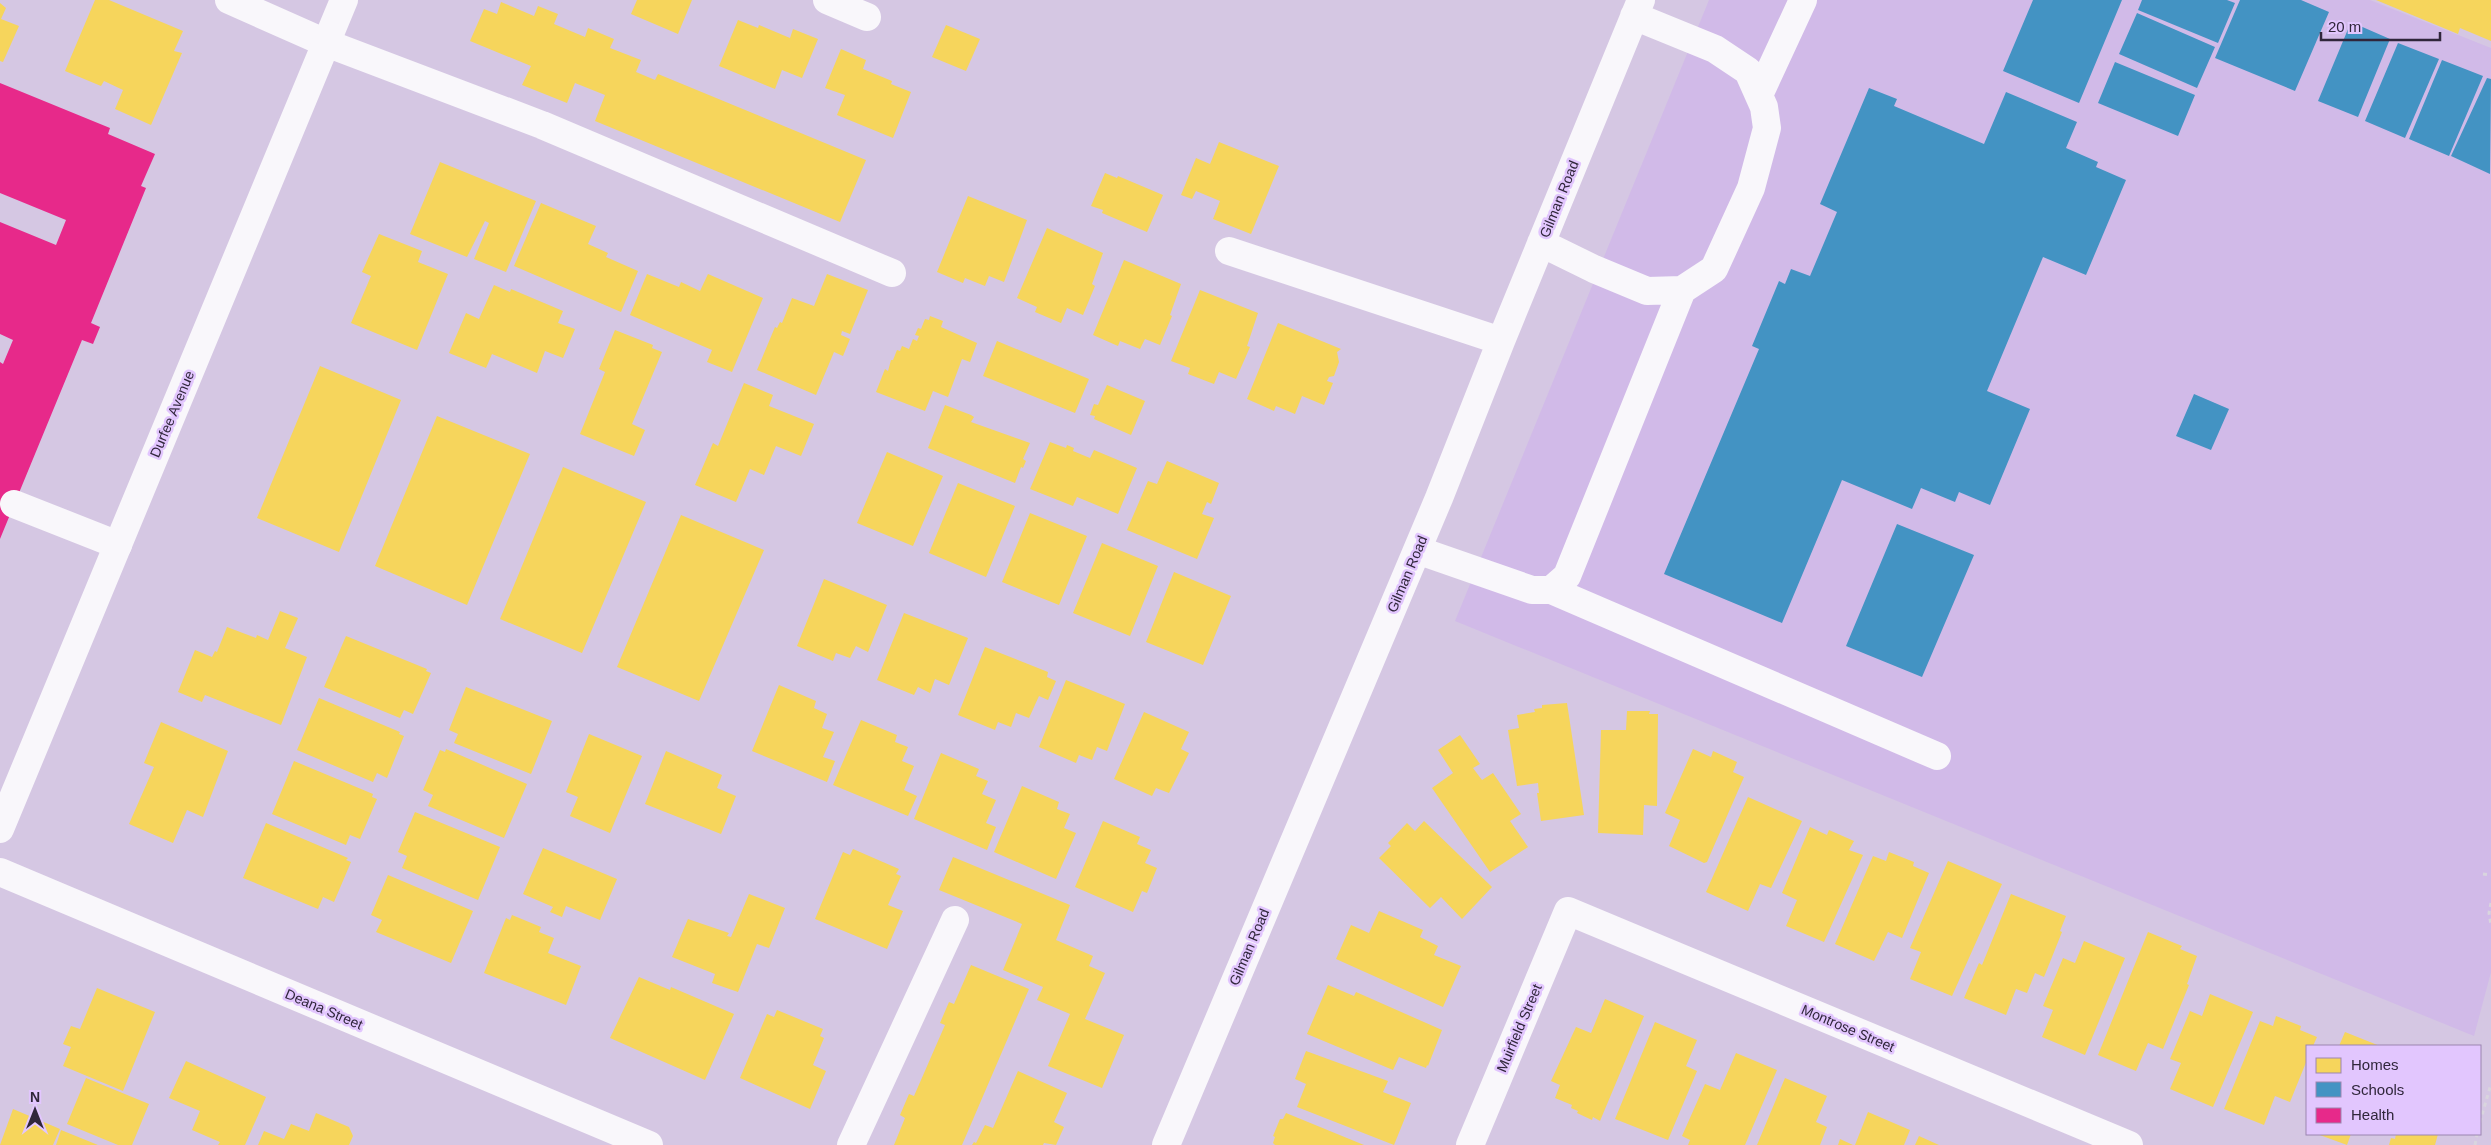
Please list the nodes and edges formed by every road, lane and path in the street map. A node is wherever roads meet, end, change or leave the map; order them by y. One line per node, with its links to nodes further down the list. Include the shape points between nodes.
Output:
1 (229, 0): 7 (street)
2 (344, 0): 7 (street, Durfee Avenue)
3 (827, 0): 6 (street)
4 (1803, 0): 8 (street)
5 (1638, 8): 8 (street, via 1715,49 1748,71); 9 (street, Gilman Road)
6 (867, 17)
7 (326, 43): 11 (street, via 542,125); 15 (street, Durfee Avenue)
8 (1759, 96): 12 (street, via 1768,128 1751,188 1714,268)
9 (1541, 243): 12 (street, via 1646,291); 13 (street, Gilman Road)
10 (1229, 251): 13 (street)
11 (892, 273)
12 (1682, 290): 17 (street, via 1567,576)
13 (1501, 340): 16 (street, Gilman Road)
14 (14, 504): 15 (street)
15 (118, 545): 19 (street, Durfee Avenue)
16 (1417, 550): 17 (street, via 1532,590); 31 (street, Gilman Road)
17 (1551, 590): 18 (street)
18 (1937, 756)
19 (0, 829)
20 (0, 872): 29 (street, Deana Street)
21 (2483, 874): 22 (path)
22 (2491, 875)
23 (2491, 903): 26 (path)
24 (1568, 911): 32 (street, Muirfield Street); 33 (street, Montrose Street)
25 (955, 920): 30 (street)
26 (2491, 925)
27 (2491, 1084): 28 (path)
28 (2481, 1119)
29 (649, 1145)
30 (851, 1145)
31 (1166, 1145)
32 (1470, 1145)
33 (2129, 1145)

